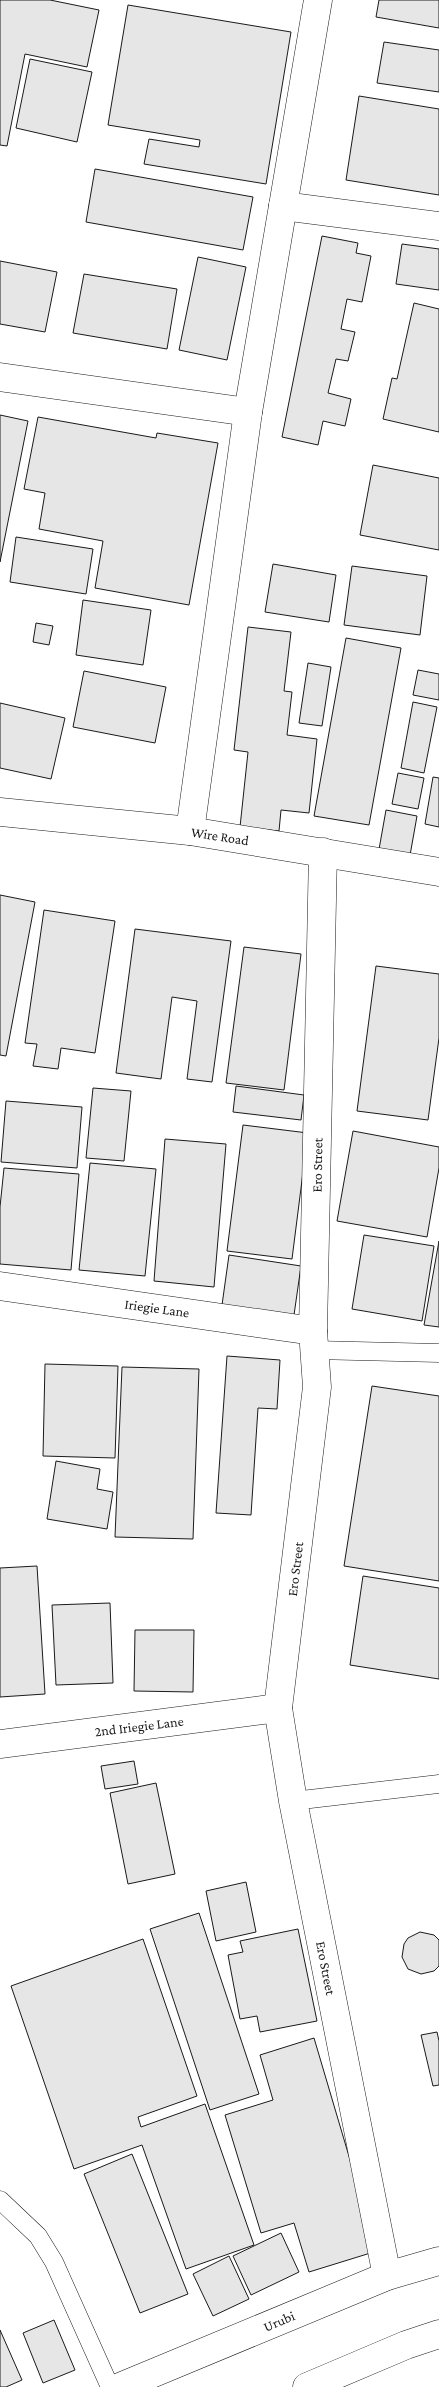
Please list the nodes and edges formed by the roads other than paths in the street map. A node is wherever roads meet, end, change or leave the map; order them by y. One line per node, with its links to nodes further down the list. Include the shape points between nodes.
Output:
1 (318, 0): 2 (main road)
2 (283, 206): 3 (main road); 5 (main road)
3 (439, 226)
4 (0, 377): 5 (main road)
5 (248, 412): 7 (main road)
6 (0, 812): 7 (main road, Wire Road)
7 (190, 831): 8 (main road, Wire Road)
8 (324, 852): 9 (main road, Wire Road); 11 (main road, Ero Street)
9 (439, 872)
10 (0, 1286): 11 (main road, Iriegie Lane)
11 (314, 1340): 12 (lane); 13 (main road, Ero Street, via 317,1387)
12 (439, 1352)
13 (278, 1708): 14 (main road, 2nd Iriegie Lane); 16 (main road, Ero Street)
14 (0, 1744)
15 (439, 1784): 16 (lane)
16 (293, 1801): 19 (main road, Ero Street)
17 (0, 2200): 21 (lane, via 38,2236 54,2262)
18 (439, 2261): 19 (main road, Urubi)
19 (387, 2276): 22 (main road, Urubi)
20 (439, 2334): 23 (main road)
21 (110, 2387)
22 (120, 2387)
23 (308, 2387)

